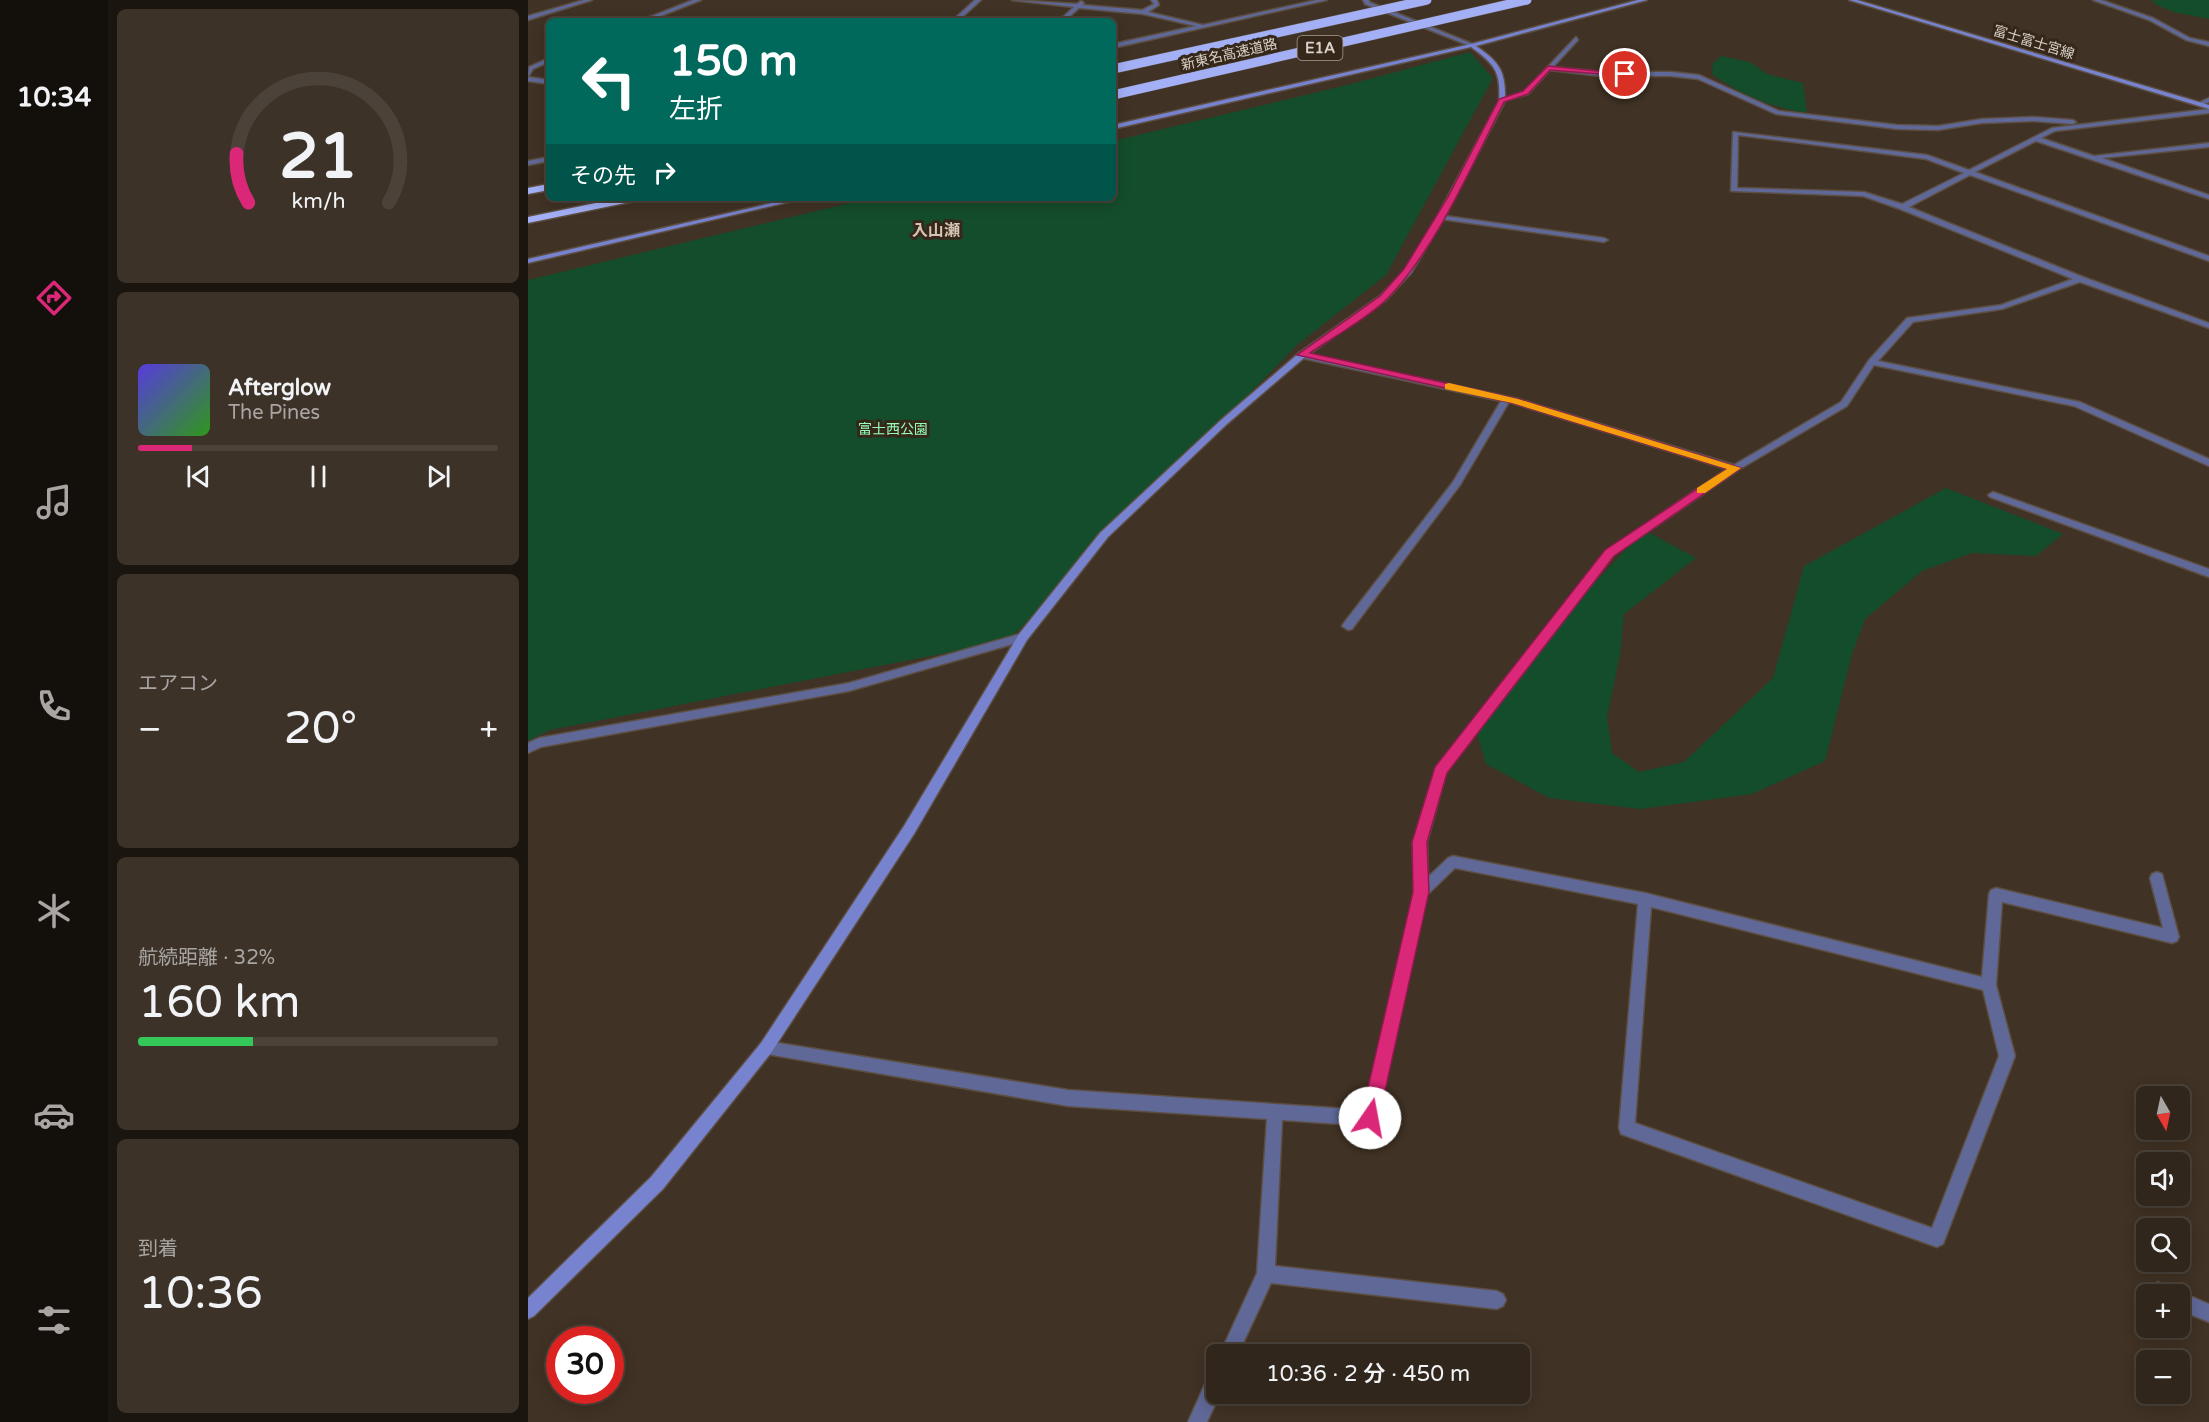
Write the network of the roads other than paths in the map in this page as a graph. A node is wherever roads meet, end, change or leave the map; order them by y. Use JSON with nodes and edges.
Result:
{"nodes":[{"id":1,"x":589,"y":0,"type":"edge"},
{"id":2,"x":698,"y":0,"type":"edge"},
{"id":3,"x":978,"y":0,"type":"edge"},
{"id":4,"x":1015,"y":0,"type":"edge"},
{"id":5,"x":1086,"y":0,"type":"edge"},
{"id":6,"x":1154,"y":0,"type":"edge"},
{"id":7,"x":1324,"y":0,"type":"edge"},
{"id":8,"x":1366,"y":0,"type":"edge"},
{"id":9,"x":1427,"y":0,"type":"edge"},
{"id":10,"x":1527,"y":0,"type":"edge"},
{"id":11,"x":1642,"y":0,"type":"edge"},
{"id":12,"x":1852,"y":0,"type":"edge"},
{"id":13,"x":2096,"y":0,"type":"edge"},
{"id":14,"x":1079,"y":5,"type":"junction"},
{"id":15,"x":1143,"y":12,"type":"junction"},
{"id":16,"x":528,"y":18,"type":"edge"},
{"id":17,"x":651,"y":18,"type":"edge"},
{"id":18,"x":958,"y":18,"type":"edge"},
{"id":19,"x":1065,"y":18,"type":"edge"},
{"id":20,"x":1206,"y":27,"type":"junction"},
{"id":21,"x":1576,"y":39,"type":"dead end"},
{"id":22,"x":2209,"y":44,"type":"edge"},
{"id":23,"x":1116,"y":45,"type":"edge"},
{"id":24,"x":1472,"y":45,"type":"junction"},
{"id":25,"x":546,"y":61,"type":"edge"},
{"id":26,"x":1116,"y":68,"type":"edge"},
{"id":27,"x":1548,"y":68,"type":"junction"},
{"id":28,"x":528,"y":77,"type":"edge"},
{"id":29,"x":546,"y":81,"type":"edge"},
{"id":30,"x":1116,"y":95,"type":"edge"},
{"id":31,"x":2209,"y":99,"type":"edge"},
{"id":32,"x":1502,"y":101,"type":"junction"},
{"id":33,"x":2199,"y":104,"type":"junction"},
{"id":34,"x":2209,"y":109,"type":"edge"},
{"id":35,"x":2095,"y":123,"type":"junction"},
{"id":36,"x":1116,"y":126,"type":"edge"},
{"id":37,"x":2038,"y":139,"type":"junction"},
{"id":38,"x":2209,"y":145,"type":"edge"},
{"id":39,"x":2095,"y":158,"type":"junction"},
{"id":40,"x":546,"y":160,"type":"edge"},
{"id":41,"x":528,"y":163,"type":"edge"},
{"id":42,"x":1971,"y":171,"type":"junction"},
{"id":43,"x":546,"y":188,"type":"edge"},
{"id":44,"x":528,"y":191,"type":"edge"},
{"id":45,"x":2209,"y":197,"type":"edge"},
{"id":46,"x":620,"y":201,"type":"edge"},
{"id":47,"x":790,"y":201,"type":"edge"},
{"id":48,"x":1902,"y":207,"type":"junction"},
{"id":49,"x":1441,"y":217,"type":"junction"},
{"id":50,"x":528,"y":220,"type":"edge"},
{"id":51,"x":1604,"y":240,"type":"dead end"},
{"id":52,"x":2209,"y":259,"type":"edge"},
{"id":53,"x":528,"y":261,"type":"edge"},
{"id":54,"x":2080,"y":279,"type":"junction"},
{"id":55,"x":2209,"y":326,"type":"edge"},
{"id":56,"x":1302,"y":355,"type":"junction"},
{"id":57,"x":1872,"y":362,"type":"junction"},
{"id":58,"x":1506,"y":399,"type":"junction"},
{"id":59,"x":2209,"y":463,"type":"edge"},
{"id":60,"x":1735,"y":468,"type":"junction"},
{"id":61,"x":1993,"y":495,"type":"dead end"},
{"id":62,"x":2209,"y":573,"type":"edge"},
{"id":63,"x":1348,"y":626,"type":"dead end"},
{"id":64,"x":1023,"y":637,"type":"junction"},
{"id":65,"x":528,"y":748,"type":"edge"},
{"id":66,"x":2157,"y":878,"type":"dead end"},
{"id":67,"x":1421,"y":892,"type":"junction"},
{"id":68,"x":1645,"y":899,"type":"junction"},
{"id":69,"x":1989,"y":985,"type":"junction"},
{"id":70,"x":766,"y":1048,"type":"junction"},
{"id":71,"x":1275,"y":1111,"type":"junction"},
{"id":72,"x":1266,"y":1274,"type":"junction"},
{"id":73,"x":1497,"y":1300,"type":"dead end"},
{"id":74,"x":2190,"y":1305,"type":"edge"},
{"id":75,"x":528,"y":1310,"type":"edge"},
{"id":76,"x":2209,"y":1313,"type":"edge"},
{"id":77,"x":1234,"y":1344,"type":"edge"},
{"id":78,"x":1206,"y":1403,"type":"edge"},
{"id":79,"x":1197,"y":1422,"type":"edge"}],
"edges":[{"from":1,"to":16,"type":"street"},
{"from":2,"to":17,"type":"street"},
{"from":3,"to":18,"type":"street"},
{"from":4,"to":14,"type":"street"},
{"from":5,"to":14,"type":"street"},
{"from":6,"to":15,"type":"street"},
{"from":7,"to":20,"type":"street"},
{"from":8,"to":24,"type":"street"},
{"from":9,"to":26,"type":"highway","name":"新東名高速道路","number":"E1A","bridge":true},
{"from":10,"to":30,"type":"highway","name":"新東名高速道路","number":"E1A","bridge":true},
{"from":11,"to":24,"type":"street"},
{"from":12,"to":33,"type":"street","name":"富士富士宮線"},
{"from":13,"to":22,"type":"street"},
{"from":14,"to":15,"type":"street"},
{"from":14,"to":19,"type":"street"},
{"from":15,"to":20,"type":"street"},
{"from":20,"to":23,"type":"street"},
{"from":21,"to":27,"type":"street"},
{"from":24,"to":32,"type":"street"},
{"from":24,"to":36,"type":"street"},
{"from":25,"to":28,"type":"street"},
{"from":27,"to":32,"type":"street"},
{"from":27,"to":35,"type":"street"},
{"from":28,"to":29,"type":"street"},
{"from":31,"to":33,"type":"street"},
{"from":32,"to":49,"type":"street"},
{"from":33,"to":34,"type":"street","name":"富士富士宮線"},
{"from":34,"to":35,"type":"street"},
{"from":35,"to":37,"type":"street"},
{"from":37,"to":39,"type":"street"},
{"from":37,"to":42,"type":"street"},
{"from":38,"to":39,"type":"street"},
{"from":39,"to":45,"type":"street"},
{"from":40,"to":41,"type":"street"},
{"from":42,"to":48,"type":"street"},
{"from":42,"to":48,"type":"street"},
{"from":42,"to":52,"type":"street"},
{"from":43,"to":44,"type":"highway"},
{"from":46,"to":50,"type":"highway"},
{"from":47,"to":53,"type":"street"},
{"from":48,"to":54,"type":"street"},
{"from":49,"to":51,"type":"street"},
{"from":49,"to":56,"type":"street"},
{"from":54,"to":55,"type":"street"},
{"from":54,"to":57,"type":"street"},
{"from":56,"to":58,"type":"street"},
{"from":56,"to":64,"type":"street"},
{"from":57,"to":59,"type":"street"},
{"from":57,"to":60,"type":"street"},
{"from":58,"to":60,"type":"street"},
{"from":58,"to":63,"type":"street"},
{"from":60,"to":67,"type":"street"},
{"from":61,"to":62,"type":"street"},
{"from":64,"to":65,"type":"street"},
{"from":64,"to":70,"type":"street"},
{"from":66,"to":69,"type":"street"},
{"from":67,"to":68,"type":"street"},
{"from":67,"to":71,"type":"street"},
{"from":68,"to":69,"type":"street"},
{"from":68,"to":69,"type":"street"},
{"from":70,"to":71,"type":"street"},
{"from":70,"to":75,"type":"street"},
{"from":71,"to":72,"type":"street"},
{"from":72,"to":73,"type":"street"},
{"from":72,"to":77,"type":"street"},
{"from":74,"to":76,"type":"street"},
{"from":78,"to":79,"type":"street"}]}
